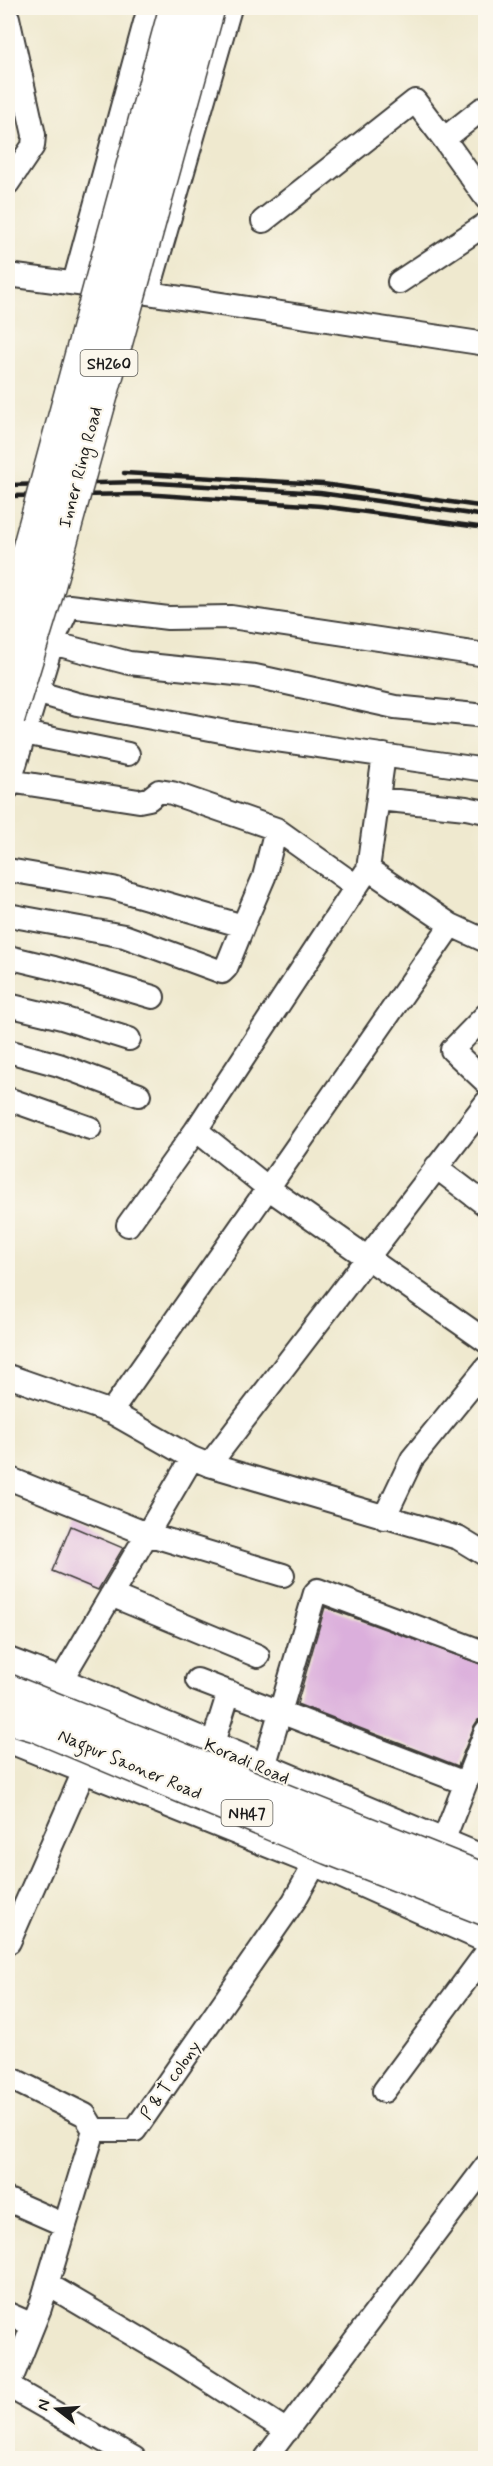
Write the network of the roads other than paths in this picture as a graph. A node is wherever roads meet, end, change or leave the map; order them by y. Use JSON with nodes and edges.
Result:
{"nodes":[{"id":1,"x":149,"y":8,"type":"edge"},
{"id":2,"x":176,"y":8,"type":"edge"},
{"id":3,"x":208,"y":8,"type":"edge"},
{"id":4,"x":230,"y":8,"type":"edge"},
{"id":5,"x":8,"y":18,"type":"edge"},
{"id":6,"x":484,"y":109,"type":"edge"},
{"id":7,"x":444,"y":139,"type":"junction"},
{"id":8,"x":8,"y":183,"type":"edge"},
{"id":9,"x":486,"y":198,"type":"edge"},
{"id":10,"x":263,"y":221,"type":"dead end"},
{"id":11,"x":486,"y":224,"type":"edge"},
{"id":12,"x":8,"y":275,"type":"edge"},
{"id":13,"x":399,"y":282,"type":"dead end"},
{"id":14,"x":74,"y":283,"type":"junction"},
{"id":15,"x":148,"y":292,"type":"junction"},
{"id":16,"x":486,"y":344,"type":"edge"},
{"id":17,"x":8,"y":626,"type":"edge"},
{"id":18,"x":52,"y":643,"type":"junction"},
{"id":19,"x":486,"y":655,"type":"edge"},
{"id":20,"x":36,"y":692,"type":"junction"},
{"id":21,"x":486,"y":716,"type":"edge"},
{"id":22,"x":16,"y":725,"type":"edge"},
{"id":23,"x":128,"y":754,"type":"dead end"},
{"id":24,"x":384,"y":755,"type":"junction"},
{"id":25,"x":486,"y":770,"type":"edge"},
{"id":26,"x":8,"y":784,"type":"edge"},
{"id":27,"x":378,"y":799,"type":"junction"},
{"id":28,"x":486,"y":812,"type":"edge"},
{"id":29,"x":276,"y":829,"type":"junction"},
{"id":30,"x":8,"y":870,"type":"edge"},
{"id":31,"x":362,"y":878,"type":"junction"},
{"id":32,"x":8,"y":915,"type":"edge"},
{"id":33,"x":451,"y":925,"type":"junction"},
{"id":34,"x":243,"y":926,"type":"junction"},
{"id":35,"x":486,"y":941,"type":"edge"},
{"id":36,"x":8,"y":957,"type":"edge"},
{"id":37,"x":153,"y":997,"type":"dead end"},
{"id":38,"x":8,"y":1005,"type":"edge"},
{"id":39,"x":486,"y":1015,"type":"edge"},
{"id":40,"x":129,"y":1039,"type":"dead end"},
{"id":41,"x":8,"y":1051,"type":"edge"},
{"id":42,"x":486,"y":1082,"type":"edge"},
{"id":43,"x":139,"y":1095,"type":"dead end"},
{"id":44,"x":8,"y":1099,"type":"edge"},
{"id":45,"x":486,"y":1103,"type":"edge"},
{"id":46,"x":90,"y":1128,"type":"dead end"},
{"id":47,"x":196,"y":1130,"type":"junction"},
{"id":48,"x":436,"y":1167,"type":"junction"},
{"id":49,"x":268,"y":1188,"type":"junction"},
{"id":50,"x":486,"y":1205,"type":"edge"},
{"id":51,"x":128,"y":1225,"type":"dead end"},
{"id":52,"x":366,"y":1257,"type":"junction"},
{"id":53,"x":486,"y":1341,"type":"edge"},
{"id":54,"x":486,"y":1368,"type":"edge"},
{"id":55,"x":8,"y":1376,"type":"edge"},
{"id":56,"x":111,"y":1412,"type":"junction"},
{"id":57,"x":201,"y":1461,"type":"junction"},
{"id":58,"x":8,"y":1478,"type":"edge"},
{"id":59,"x":384,"y":1518,"type":"junction"},
{"id":60,"x":147,"y":1534,"type":"junction"},
{"id":61,"x":483,"y":1549,"type":"edge"},
{"id":62,"x":283,"y":1575,"type":"dead end"},
{"id":63,"x":111,"y":1594,"type":"junction"},
{"id":64,"x":486,"y":1653,"type":"edge"},
{"id":65,"x":258,"y":1656,"type":"dead end"},
{"id":66,"x":8,"y":1662,"type":"edge"},
{"id":67,"x":197,"y":1680,"type":"dead end"},
{"id":68,"x":70,"y":1686,"type":"junction"},
{"id":69,"x":8,"y":1691,"type":"edge"},
{"id":70,"x":229,"y":1692,"type":"junction"},
{"id":71,"x":282,"y":1712,"type":"junction"},
{"id":72,"x":486,"y":1731,"type":"edge"},
{"id":73,"x":8,"y":1736,"type":"edge"},
{"id":74,"x":212,"y":1746,"type":"junction"},
{"id":75,"x":74,"y":1764,"type":"junction"},
{"id":76,"x":264,"y":1767,"type":"junction"},
{"id":77,"x":465,"y":1783,"type":"junction"},
{"id":78,"x":442,"y":1844,"type":"junction"},
{"id":79,"x":486,"y":1861,"type":"edge"},
{"id":80,"x":316,"y":1862,"type":"junction"},
{"id":81,"x":486,"y":1881,"type":"edge"},
{"id":82,"x":486,"y":1909,"type":"edge"},
{"id":83,"x":486,"y":1938,"type":"edge"},
{"id":84,"x":9,"y":1942,"type":"dead end"},
{"id":85,"x":486,"y":1953,"type":"edge"},
{"id":86,"x":8,"y":2077,"type":"edge"},
{"id":87,"x":384,"y":2091,"type":"dead end"},
{"id":88,"x":94,"y":2130,"type":"junction"},
{"id":89,"x":486,"y":2166,"type":"edge"},
{"id":90,"x":8,"y":2200,"type":"edge"},
{"id":91,"x":65,"y":2225,"type":"junction"},
{"id":92,"x":47,"y":2284,"type":"junction"},
{"id":93,"x":8,"y":2314,"type":"edge"},
{"id":94,"x":33,"y":2325,"type":"junction"},
{"id":95,"x":8,"y":2386,"type":"edge"},
{"id":96,"x":287,"y":2431,"type":"junction"},
{"id":97,"x":134,"y":2458,"type":"edge"},
{"id":98,"x":266,"y":2458,"type":"edge"}],
"edges":[{"from":1,"to":14,"type":"street"},
{"from":2,"to":17,"type":"highway","name":"Inner Ring Road","number":"SH260","bridge":true},
{"from":3,"to":22,"type":"highway","name":"Inner Ring Road","number":"SH260","bridge":true},
{"from":4,"to":15,"type":"street"},
{"from":5,"to":8,"type":"street"},
{"from":6,"to":7,"type":"street"},
{"from":7,"to":9,"type":"street"},
{"from":7,"to":10,"type":"street"},
{"from":11,"to":13,"type":"street"},
{"from":12,"to":14,"type":"street"},
{"from":14,"to":15,"type":"street"},
{"from":15,"to":16,"type":"street"},
{"from":18,"to":19,"type":"street"},
{"from":18,"to":20,"type":"street"},
{"from":18,"to":21,"type":"street"},
{"from":20,"to":22,"type":"street"},
{"from":20,"to":24,"type":"street"},
{"from":22,"to":23,"type":"street"},
{"from":22,"to":26,"type":"street"},
{"from":24,"to":25,"type":"street"},
{"from":24,"to":27,"type":"street"},
{"from":26,"to":29,"type":"street"},
{"from":27,"to":28,"type":"street"},
{"from":27,"to":31,"type":"street"},
{"from":29,"to":31,"type":"street"},
{"from":29,"to":34,"type":"street"},
{"from":30,"to":34,"type":"street"},
{"from":31,"to":33,"type":"street"},
{"from":31,"to":47,"type":"street"},
{"from":32,"to":34,"type":"street"},
{"from":33,"to":35,"type":"street"},
{"from":33,"to":49,"type":"street"},
{"from":36,"to":37,"type":"street"},
{"from":38,"to":40,"type":"street"},
{"from":39,"to":42,"type":"street"},
{"from":41,"to":43,"type":"street"},
{"from":44,"to":46,"type":"street"},
{"from":45,"to":48,"type":"street"},
{"from":47,"to":49,"type":"street"},
{"from":47,"to":51,"type":"street"},
{"from":48,"to":50,"type":"street"},
{"from":48,"to":52,"type":"street"},
{"from":49,"to":52,"type":"street"},
{"from":49,"to":56,"type":"street"},
{"from":52,"to":53,"type":"street"},
{"from":52,"to":57,"type":"street"},
{"from":54,"to":59,"type":"street"},
{"from":55,"to":56,"type":"street"},
{"from":56,"to":57,"type":"street"},
{"from":57,"to":59,"type":"street"},
{"from":57,"to":60,"type":"street"},
{"from":58,"to":60,"type":"street"},
{"from":59,"to":61,"type":"street"},
{"from":60,"to":62,"type":"street"},
{"from":60,"to":63,"type":"street"},
{"from":63,"to":65,"type":"street"},
{"from":63,"to":68,"type":"street"},
{"from":64,"to":71,"type":"street"},
{"from":66,"to":68,"type":"main road","name":"Koradi Road","number":"NH47"},
{"from":67,"to":70,"type":"street"},
{"from":68,"to":74,"type":"main road","name":"Koradi Road","number":"NH47"},
{"from":68,"to":75,"type":"main road"},
{"from":69,"to":81,"type":"highway","name":"Nagpur Saoner Road","number":"NH47","bridge":true},
{"from":70,"to":71,"type":"street"},
{"from":70,"to":74,"type":"street"},
{"from":71,"to":76,"type":"street"},
{"from":71,"to":77,"type":"street"},
{"from":72,"to":77,"type":"street"},
{"from":73,"to":75,"type":"main road"},
{"from":73,"to":82,"type":"highway","name":"Nagpur Saoner Road","number":"NH47","bridge":true},
{"from":74,"to":76,"type":"main road","name":"Koradi Road","number":"NH47"},
{"from":75,"to":80,"type":"main road"},
{"from":75,"to":84,"type":"street"},
{"from":76,"to":78,"type":"main road","name":"Koradi Road","number":"NH47"},
{"from":77,"to":78,"type":"street"},
{"from":78,"to":79,"type":"main road","name":"Koradi Road","number":"NH47"},
{"from":80,"to":83,"type":"main road"},
{"from":80,"to":88,"type":"street","name":"P & T colony"},
{"from":85,"to":87,"type":"street"},
{"from":86,"to":88,"type":"street"},
{"from":88,"to":91,"type":"street"},
{"from":89,"to":96,"type":"street"},
{"from":90,"to":91,"type":"street"},
{"from":91,"to":92,"type":"street"},
{"from":92,"to":94,"type":"street"},
{"from":92,"to":96,"type":"street"},
{"from":93,"to":94,"type":"street"},
{"from":94,"to":95,"type":"street"},
{"from":95,"to":97,"type":"street"},
{"from":96,"to":98,"type":"street"}]}
